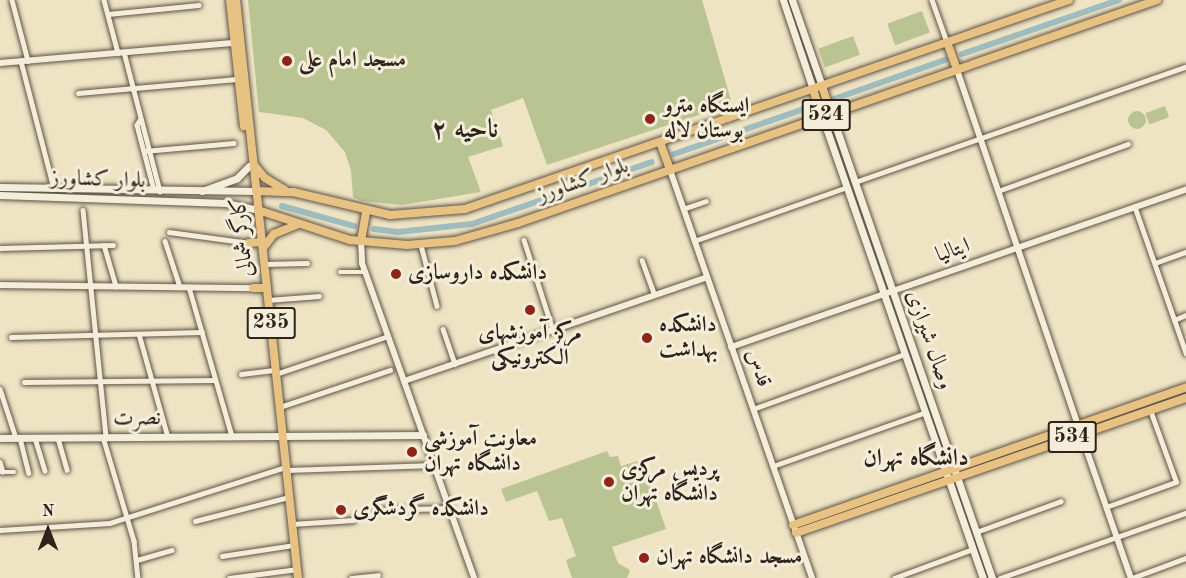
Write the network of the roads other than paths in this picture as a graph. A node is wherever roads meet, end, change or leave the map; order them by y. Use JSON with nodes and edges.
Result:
{"nodes":[{"id":1,"x":12,"y":0,"type":"edge"},
{"id":2,"x":104,"y":0,"type":"edge"},
{"id":3,"x":230,"y":0,"type":"edge"},
{"id":4,"x":237,"y":0,"type":"edge"},
{"id":5,"x":783,"y":0,"type":"edge"},
{"id":6,"x":792,"y":0,"type":"edge"},
{"id":7,"x":932,"y":0,"type":"edge"},
{"id":8,"x":1069,"y":0,"type":"edge"},
{"id":9,"x":1157,"y":0,"type":"edge"},
{"id":10,"x":200,"y":5,"type":"dead end"},
{"id":11,"x":108,"y":14,"type":"junction"},
{"id":12,"x":947,"y":42,"type":"junction"},
{"id":13,"x":238,"y":43,"type":"junction"},
{"id":14,"x":809,"y":48,"type":"junction"},
{"id":15,"x":800,"y":51,"type":"junction"},
{"id":16,"x":121,"y":53,"type":"junction"},
{"id":17,"x":25,"y":61,"type":"junction"},
{"id":18,"x":0,"y":63,"type":"edge"},
{"id":19,"x":1186,"y":67,"type":"edge"},
{"id":20,"x":957,"y":70,"type":"junction"},
{"id":21,"x":242,"y":79,"type":"junction"},
{"id":22,"x":822,"y":86,"type":"junction"},
{"id":23,"x":133,"y":88,"type":"junction"},
{"id":24,"x":813,"y":89,"type":"junction"},
{"id":25,"x":78,"y":93,"type":"dead end"},
{"id":26,"x":831,"y":113,"type":"junction"},
{"id":27,"x":822,"y":116,"type":"junction"},
{"id":28,"x":980,"y":139,"type":"junction"},
{"id":29,"x":660,"y":142,"type":"junction"},
{"id":30,"x":234,"y":143,"type":"dead end"},
{"id":31,"x":1128,"y":144,"type":"dead end"},
{"id":32,"x":146,"y":151,"type":"junction"},
{"id":33,"x":251,"y":165,"type":"junction"},
{"id":34,"x":670,"y":170,"type":"junction"},
{"id":35,"x":855,"y":182,"type":"junction"},
{"id":36,"x":0,"y":187,"type":"edge"},
{"id":37,"x":847,"y":187,"type":"junction"},
{"id":38,"x":54,"y":189,"type":"junction"},
{"id":39,"x":1186,"y":189,"type":"edge"},
{"id":40,"x":157,"y":191,"type":"junction"},
{"id":41,"x":998,"y":191,"type":"junction"},
{"id":42,"x":199,"y":192,"type":"junction"},
{"id":43,"x":254,"y":192,"type":"junction"},
{"id":44,"x":290,"y":192,"type":"junction"},
{"id":45,"x":0,"y":195,"type":"edge"},
{"id":46,"x":706,"y":201,"type":"dead end"},
{"id":47,"x":1135,"y":207,"type":"junction"},
{"id":48,"x":683,"y":209,"type":"junction"},
{"id":49,"x":83,"y":210,"type":"dead end"},
{"id":50,"x":258,"y":210,"type":"junction"},
{"id":51,"x":366,"y":212,"type":"junction"},
{"id":52,"x":299,"y":223,"type":"junction"},
{"id":53,"x":169,"y":232,"type":"dead end"},
{"id":54,"x":524,"y":240,"type":"dead end"},
{"id":55,"x":165,"y":241,"type":"dead end"},
{"id":56,"x":361,"y":241,"type":"junction"},
{"id":57,"x":694,"y":241,"type":"junction"},
{"id":58,"x":249,"y":243,"type":"joint"},
{"id":59,"x":86,"y":245,"type":"junction"},
{"id":60,"x":104,"y":245,"type":"junction"},
{"id":61,"x":113,"y":245,"type":"dead end"},
{"id":62,"x":421,"y":245,"type":"junction"},
{"id":63,"x":262,"y":246,"type":"junction"},
{"id":64,"x":0,"y":248,"type":"edge"},
{"id":65,"x":1018,"y":248,"type":"junction"},
{"id":66,"x":1186,"y":252,"type":"edge"},
{"id":67,"x":642,"y":260,"type":"dead end"},
{"id":68,"x":307,"y":263,"type":"dead end"},
{"id":69,"x":1155,"y":263,"type":"junction"},
{"id":70,"x":264,"y":264,"type":"junction"},
{"id":71,"x":340,"y":272,"type":"dead end"},
{"id":72,"x":365,"y":272,"type":"junction"},
{"id":73,"x":707,"y":277,"type":"junction"},
{"id":74,"x":0,"y":285,"type":"edge"},
{"id":75,"x":90,"y":286,"type":"junction"},
{"id":76,"x":116,"y":286,"type":"junction"},
{"id":77,"x":180,"y":287,"type":"junction"},
{"id":78,"x":189,"y":287,"type":"junction"},
{"id":79,"x":253,"y":288,"type":"joint"},
{"id":80,"x":267,"y":288,"type":"junction"},
{"id":81,"x":893,"y":291,"type":"junction"},
{"id":82,"x":884,"y":294,"type":"junction"},
{"id":83,"x":655,"y":295,"type":"junction"},
{"id":84,"x":319,"y":296,"type":"dead end"},
{"id":85,"x":268,"y":300,"type":"junction"},
{"id":86,"x":437,"y":306,"type":"dead end"},
{"id":87,"x":1186,"y":315,"type":"edge"},
{"id":88,"x":1174,"y":320,"type":"junction"},
{"id":89,"x":443,"y":329,"type":"dead end"},
{"id":90,"x":553,"y":330,"type":"junction"},
{"id":91,"x":202,"y":332,"type":"junction"},
{"id":92,"x":139,"y":334,"type":"junction"},
{"id":93,"x":95,"y":335,"type":"junction"},
{"id":94,"x":388,"y":336,"type":"junction"},
{"id":95,"x":11,"y":338,"type":"dead end"},
{"id":96,"x":731,"y":347,"type":"junction"},
{"id":97,"x":914,"y":351,"type":"junction"},
{"id":98,"x":1186,"y":353,"type":"edge"},
{"id":99,"x":905,"y":354,"type":"junction"},
{"id":100,"x":455,"y":364,"type":"junction"},
{"id":101,"x":390,"y":370,"type":"dead end"},
{"id":102,"x":276,"y":372,"type":"junction"},
{"id":103,"x":241,"y":374,"type":"dead end"},
{"id":104,"x":215,"y":380,"type":"junction"},
{"id":105,"x":100,"y":381,"type":"junction"},
{"id":106,"x":153,"y":381,"type":"junction"},
{"id":107,"x":404,"y":381,"type":"junction"},
{"id":108,"x":24,"y":382,"type":"dead end"},
{"id":109,"x":1186,"y":387,"type":"edge"},
{"id":110,"x":0,"y":389,"type":"edge"},
{"id":111,"x":1186,"y":398,"type":"edge"},
{"id":112,"x":280,"y":407,"type":"junction"},
{"id":113,"x":753,"y":409,"type":"junction"},
{"id":114,"x":934,"y":409,"type":"junction"},
{"id":115,"x":1150,"y":410,"type":"junction"},
{"id":116,"x":926,"y":412,"type":"junction"},
{"id":117,"x":1078,"y":425,"type":"junction"},
{"id":118,"x":1081,"y":434,"type":"junction"},
{"id":119,"x":423,"y":435,"type":"junction"},
{"id":120,"x":231,"y":436,"type":"junction"},
{"id":121,"x":283,"y":436,"type":"junction"},
{"id":122,"x":104,"y":437,"type":"junction"},
{"id":123,"x":168,"y":437,"type":"junction"},
{"id":124,"x":0,"y":438,"type":"edge"},
{"id":125,"x":18,"y":438,"type":"junction"},
{"id":126,"x":36,"y":438,"type":"junction"},
{"id":127,"x":58,"y":438,"type":"junction"},
{"id":128,"x":0,"y":462,"type":"edge"},
{"id":129,"x":434,"y":465,"type":"junction"},
{"id":130,"x":772,"y":466,"type":"junction"},
{"id":131,"x":286,"y":469,"type":"junction"},
{"id":132,"x":67,"y":470,"type":"dead end"},
{"id":133,"x":950,"y":470,"type":"junction"},
{"id":134,"x":45,"y":471,"type":"dead end"},
{"id":135,"x":1,"y":472,"type":"edge"},
{"id":136,"x":14,"y":472,"type":"dead end"},
{"id":137,"x":29,"y":473,"type":"dead end"},
{"id":138,"x":953,"y":478,"type":"junction"},
{"id":139,"x":289,"y":497,"type":"junction"},
{"id":140,"x":1061,"y":501,"type":"dead end"},
{"id":141,"x":449,"y":507,"type":"junction"},
{"id":142,"x":1106,"y":507,"type":"junction"},
{"id":143,"x":374,"y":510,"type":"dead end"},
{"id":144,"x":1186,"y":513,"type":"edge"},
{"id":145,"x":127,"y":517,"type":"junction"},
{"id":146,"x":353,"y":520,"type":"dead end"},
{"id":147,"x":195,"y":521,"type":"dead end"},
{"id":148,"x":292,"y":524,"type":"junction"},
{"id":149,"x":794,"y":529,"type":"junction"},
{"id":150,"x":0,"y":530,"type":"edge"},
{"id":151,"x":976,"y":532,"type":"junction"},
{"id":152,"x":1117,"y":537,"type":"junction"},
{"id":153,"x":294,"y":545,"type":"junction"},
{"id":154,"x":981,"y":546,"type":"junction"},
{"id":155,"x":973,"y":549,"type":"junction"},
{"id":156,"x":172,"y":550,"type":"dead end"},
{"id":157,"x":222,"y":556,"type":"dead end"},
{"id":158,"x":1186,"y":558,"type":"edge"},
{"id":159,"x":137,"y":560,"type":"junction"},
{"id":160,"x":297,"y":574,"type":"edge"},
{"id":161,"x":378,"y":575,"type":"dead end"},
{"id":162,"x":138,"y":578,"type":"edge"},
{"id":163,"x":229,"y":578,"type":"edge"},
{"id":164,"x":351,"y":578,"type":"edge"},
{"id":165,"x":474,"y":578,"type":"edge"},
{"id":166,"x":812,"y":578,"type":"edge"},
{"id":167,"x":894,"y":578,"type":"edge"},
{"id":168,"x":983,"y":578,"type":"edge"},
{"id":169,"x":992,"y":578,"type":"edge"},
{"id":170,"x":1000,"y":578,"type":"edge"},
{"id":171,"x":1132,"y":578,"type":"edge"}],
"edges":[{"from":1,"to":17,"type":"street"},
{"from":2,"to":11,"type":"street"},
{"from":3,"to":13,"type":"main road"},
{"from":4,"to":13,"type":"main road"},
{"from":5,"to":15,"type":"main road"},
{"from":6,"to":14,"type":"main road"},
{"from":7,"to":12,"type":"street"},
{"from":8,"to":12,"type":"main road","name":"بلوار کشاورز","number":"524"},
{"from":9,"to":20,"type":"main road","name":"بلوار کشاورز","number":"524"},
{"from":10,"to":11,"type":"street"},
{"from":11,"to":16,"type":"street"},
{"from":12,"to":20,"type":"main road"},
{"from":12,"to":22,"type":"main road","name":"بلوار کشاورز","number":"524"},
{"from":13,"to":16,"type":"street"},
{"from":13,"to":21,"type":"main road","name":"کارگر شمالی"},
{"from":14,"to":15,"type":"main road"},
{"from":14,"to":22,"type":"main road"},
{"from":15,"to":24,"type":"main road"},
{"from":16,"to":17,"type":"street"},
{"from":16,"to":23,"type":"street"},
{"from":17,"to":18,"type":"street"},
{"from":17,"to":38,"type":"street"},
{"from":19,"to":28,"type":"street"},
{"from":20,"to":26,"type":"main road","name":"بلوار کشاورز","number":"524"},
{"from":20,"to":28,"type":"street"},
{"from":21,"to":23,"type":"street"},
{"from":21,"to":33,"type":"main road","name":"کارگر شمالی","number":"235"},
{"from":22,"to":24,"type":"main road","name":"بلوار کشاورز","number":"524"},
{"from":22,"to":26,"type":"main road"},
{"from":23,"to":25,"type":"street"},
{"from":23,"to":32,"type":"street"},
{"from":24,"to":27,"type":"main road"},
{"from":24,"to":29,"type":"main road","name":"بلوار کشاورز","number":"524"},
{"from":26,"to":27,"type":"main road","name":"بلوار کشاورز","number":"524"},
{"from":26,"to":35,"type":"main road","name":"وصال شیرازی"},
{"from":27,"to":34,"type":"main road","name":"بلوار کشاورز","number":"524"},
{"from":27,"to":37,"type":"main road","name":"وصال شیرازی"},
{"from":28,"to":35,"type":"street"},
{"from":28,"to":41,"type":"street"},
{"from":29,"to":34,"type":"main road"},
{"from":29,"to":51,"type":"main road","name":"بلوار کشاورز","number":"524"},
{"from":30,"to":32,"type":"street"},
{"from":31,"to":41,"type":"street"},
{"from":32,"to":40,"type":"street"},
{"from":33,"to":42,"type":"main road"},
{"from":33,"to":43,"type":"main road","name":"کارگر شمالی","number":"235"},
{"from":33,"to":44,"type":"main road"},
{"from":34,"to":48,"type":"street","name":"قدس"},
{"from":34,"to":62,"type":"main road","name":"بلوار کشاورز","number":"524"},
{"from":35,"to":81,"type":"main road","name":"وصال شیرازی"},
{"from":36,"to":38,"type":"main road","name":"بلوار کشاورز","number":"524"},
{"from":37,"to":57,"type":"street"},
{"from":37,"to":82,"type":"main road","name":"وصال شیرازی"},
{"from":38,"to":40,"type":"main road","name":"بلوار کشاورز","number":"524"},
{"from":39,"to":47,"type":"street","name":"ایتالیا"},
{"from":40,"to":42,"type":"main road","name":"بلوار کشاورز","number":"524"},
{"from":41,"to":65,"type":"street"},
{"from":42,"to":43,"type":"main road","name":"بلوار کشاورز","number":"524"},
{"from":43,"to":44,"type":"main road","name":"بلوار کشاورز","number":"524"},
{"from":43,"to":50,"type":"main road","name":"کارگر شمالی","number":"235"},
{"from":44,"to":51,"type":"main road","name":"بلوار کشاورز","number":"524"},
{"from":45,"to":50,"type":"main road","name":"بلوار کشاورز","number":"524"},
{"from":46,"to":48,"type":"street"},
{"from":47,"to":65,"type":"street","name":"ایتالیا"},
{"from":47,"to":69,"type":"street"},
{"from":48,"to":57,"type":"street","name":"قدس"},
{"from":49,"to":59,"type":"street"},
{"from":50,"to":52,"type":"main road","name":"بلوار کشاورز","number":"524"},
{"from":50,"to":63,"type":"main road","name":"کارگر شمالی","number":"235"},
{"from":51,"to":56,"type":"main road"},
{"from":52,"to":56,"type":"main road","name":"بلوار کشاورز","number":"524"},
{"from":52,"to":63,"type":"main road"},
{"from":53,"to":58,"type":"street"},
{"from":54,"to":90,"type":"street"},
{"from":55,"to":77,"type":"street"},
{"from":56,"to":62,"type":"main road","name":"بلوار کشاورز","number":"524"},
{"from":56,"to":72,"type":"street"},
{"from":57,"to":73,"type":"street","name":"قدس"},
{"from":58,"to":63,"type":"main road"},
{"from":59,"to":60,"type":"street"},
{"from":59,"to":64,"type":"street"},
{"from":59,"to":75,"type":"street"},
{"from":60,"to":61,"type":"street"},
{"from":60,"to":76,"type":"street"},
{"from":62,"to":86,"type":"street"},
{"from":63,"to":70,"type":"main road","name":"کارگر شمالی","number":"235"},
{"from":65,"to":81,"type":"street","name":"ایتالیا"},
{"from":65,"to":117,"type":"street"},
{"from":66,"to":69,"type":"street"},
{"from":67,"to":83,"type":"street"},
{"from":68,"to":70,"type":"street"},
{"from":69,"to":88,"type":"street"},
{"from":70,"to":80,"type":"main road","name":"کارگر شمالی","number":"235"},
{"from":71,"to":72,"type":"street"},
{"from":72,"to":94,"type":"street"},
{"from":73,"to":83,"type":"street"},
{"from":73,"to":96,"type":"street","name":"قدس"},
{"from":74,"to":75,"type":"street"},
{"from":75,"to":76,"type":"street"},
{"from":75,"to":93,"type":"street"},
{"from":76,"to":77,"type":"street"},
{"from":77,"to":78,"type":"street"},
{"from":78,"to":79,"type":"street"},
{"from":78,"to":91,"type":"street"},
{"from":79,"to":80,"type":"main road"},
{"from":80,"to":85,"type":"main road","name":"کارگر شمالی","number":"235"},
{"from":81,"to":82,"type":"street","name":"ایتالیا"},
{"from":81,"to":97,"type":"main road","name":"وصال شیرازی"},
{"from":82,"to":96,"type":"street","name":"ایتالیا"},
{"from":82,"to":99,"type":"main road","name":"وصال شیرازی"},
{"from":83,"to":90,"type":"street"},
{"from":84,"to":85,"type":"street"},
{"from":85,"to":102,"type":"main road","name":"کارگر شمالی","number":"235"},
{"from":87,"to":88,"type":"street"},
{"from":88,"to":98,"type":"street"},
{"from":89,"to":100,"type":"street"},
{"from":90,"to":100,"type":"street"},
{"from":91,"to":92,"type":"street"},
{"from":91,"to":104,"type":"street"},
{"from":92,"to":93,"type":"street"},
{"from":92,"to":106,"type":"street"},
{"from":93,"to":95,"type":"street"},
{"from":93,"to":105,"type":"street"},
{"from":94,"to":102,"type":"street"},
{"from":94,"to":107,"type":"street"},
{"from":96,"to":113,"type":"street","name":"قدس"},
{"from":97,"to":99,"type":"main road"},
{"from":97,"to":114,"type":"main road","name":"وصال شیرازی"},
{"from":99,"to":113,"type":"street"},
{"from":99,"to":116,"type":"main road","name":"وصال شیرازی"},
{"from":100,"to":107,"type":"street"},
{"from":101,"to":112,"type":"street"},
{"from":102,"to":103,"type":"street"},
{"from":102,"to":112,"type":"main road","name":"کارگر شمالی","number":"235"},
{"from":104,"to":106,"type":"street"},
{"from":104,"to":120,"type":"street"},
{"from":105,"to":106,"type":"street"},
{"from":105,"to":108,"type":"street"},
{"from":105,"to":122,"type":"street"},
{"from":106,"to":123,"type":"street"},
{"from":107,"to":119,"type":"street"},
{"from":109,"to":117,"type":"main road","number":"534"},
{"from":110,"to":125,"type":"street"},
{"from":111,"to":115,"type":"main road","number":"534"},
{"from":112,"to":121,"type":"main road","name":"کارگر شمالی","number":"235"},
{"from":113,"to":130,"type":"street","name":"قدس"},
{"from":114,"to":116,"type":"main road"},
{"from":114,"to":133,"type":"main road","name":"وصال شیرازی"},
{"from":115,"to":118,"type":"main road","number":"534"},
{"from":115,"to":142,"type":"street"},
{"from":116,"to":130,"type":"street"},
{"from":116,"to":133,"type":"main road","name":"وصال شیرازی"},
{"from":117,"to":118,"type":"main road"},
{"from":117,"to":133,"type":"main road","number":"534"},
{"from":118,"to":138,"type":"main road","number":"534"},
{"from":118,"to":142,"type":"street"},
{"from":119,"to":121,"type":"main road"},
{"from":119,"to":129,"type":"street"},
{"from":120,"to":121,"type":"main road","name":"نصرت"},
{"from":120,"to":123,"type":"main road","name":"نصرت"},
{"from":121,"to":131,"type":"main road","name":"کارگر شمالی","number":"235"},
{"from":122,"to":123,"type":"main road","name":"نصرت"},
{"from":122,"to":127,"type":"main road","name":"نصرت"},
{"from":122,"to":145,"type":"street"},
{"from":124,"to":125,"type":"main road","name":"نصرت"},
{"from":125,"to":126,"type":"main road","name":"نصرت"},
{"from":125,"to":137,"type":"street"},
{"from":126,"to":127,"type":"main road","name":"نصرت"},
{"from":126,"to":134,"type":"street"},
{"from":127,"to":132,"type":"street"},
{"from":128,"to":135,"type":"street"},
{"from":129,"to":131,"type":"street"},
{"from":129,"to":141,"type":"street"},
{"from":130,"to":149,"type":"street","name":"قدس"},
{"from":131,"to":139,"type":"main road","name":"کارگر شمالی","number":"235"},
{"from":131,"to":145,"type":"street"},
{"from":133,"to":138,"type":"main road","name":"وصال شیرازی"},
{"from":133,"to":149,"type":"main road","number":"534"},
{"from":135,"to":136,"type":"street"},
{"from":138,"to":149,"type":"main road","number":"534"},
{"from":138,"to":151,"type":"main road","name":"وصال شیرازی"},
{"from":138,"to":155,"type":"main road","name":"وصال شیرازی"},
{"from":139,"to":147,"type":"street"},
{"from":139,"to":148,"type":"main road","name":"کارگر شمالی","number":"235"},
{"from":140,"to":151,"type":"street"},
{"from":141,"to":143,"type":"street"},
{"from":141,"to":165,"type":"street"},
{"from":142,"to":152,"type":"street"},
{"from":144,"to":152,"type":"street"},
{"from":145,"to":150,"type":"street"},
{"from":145,"to":159,"type":"street"},
{"from":146,"to":148,"type":"street"},
{"from":148,"to":153,"type":"main road","name":"کارگر شمالی","number":"235"},
{"from":149,"to":166,"type":"street","name":"قدس"},
{"from":151,"to":154,"type":"main road","name":"وصال شیرازی"},
{"from":152,"to":170,"type":"street"},
{"from":152,"to":171,"type":"street"},
{"from":153,"to":157,"type":"street"},
{"from":153,"to":160,"type":"main road","name":"کارگر شمالی","number":"235"},
{"from":154,"to":155,"type":"main road"},
{"from":154,"to":169,"type":"main road","name":"وصال شیرازی"},
{"from":155,"to":167,"type":"street"},
{"from":155,"to":168,"type":"main road","name":"وصال شیرازی"},
{"from":156,"to":159,"type":"street"},
{"from":158,"to":171,"type":"street"},
{"from":159,"to":162,"type":"street"},
{"from":160,"to":163,"type":"street"},
{"from":161,"to":164,"type":"street"}]}
